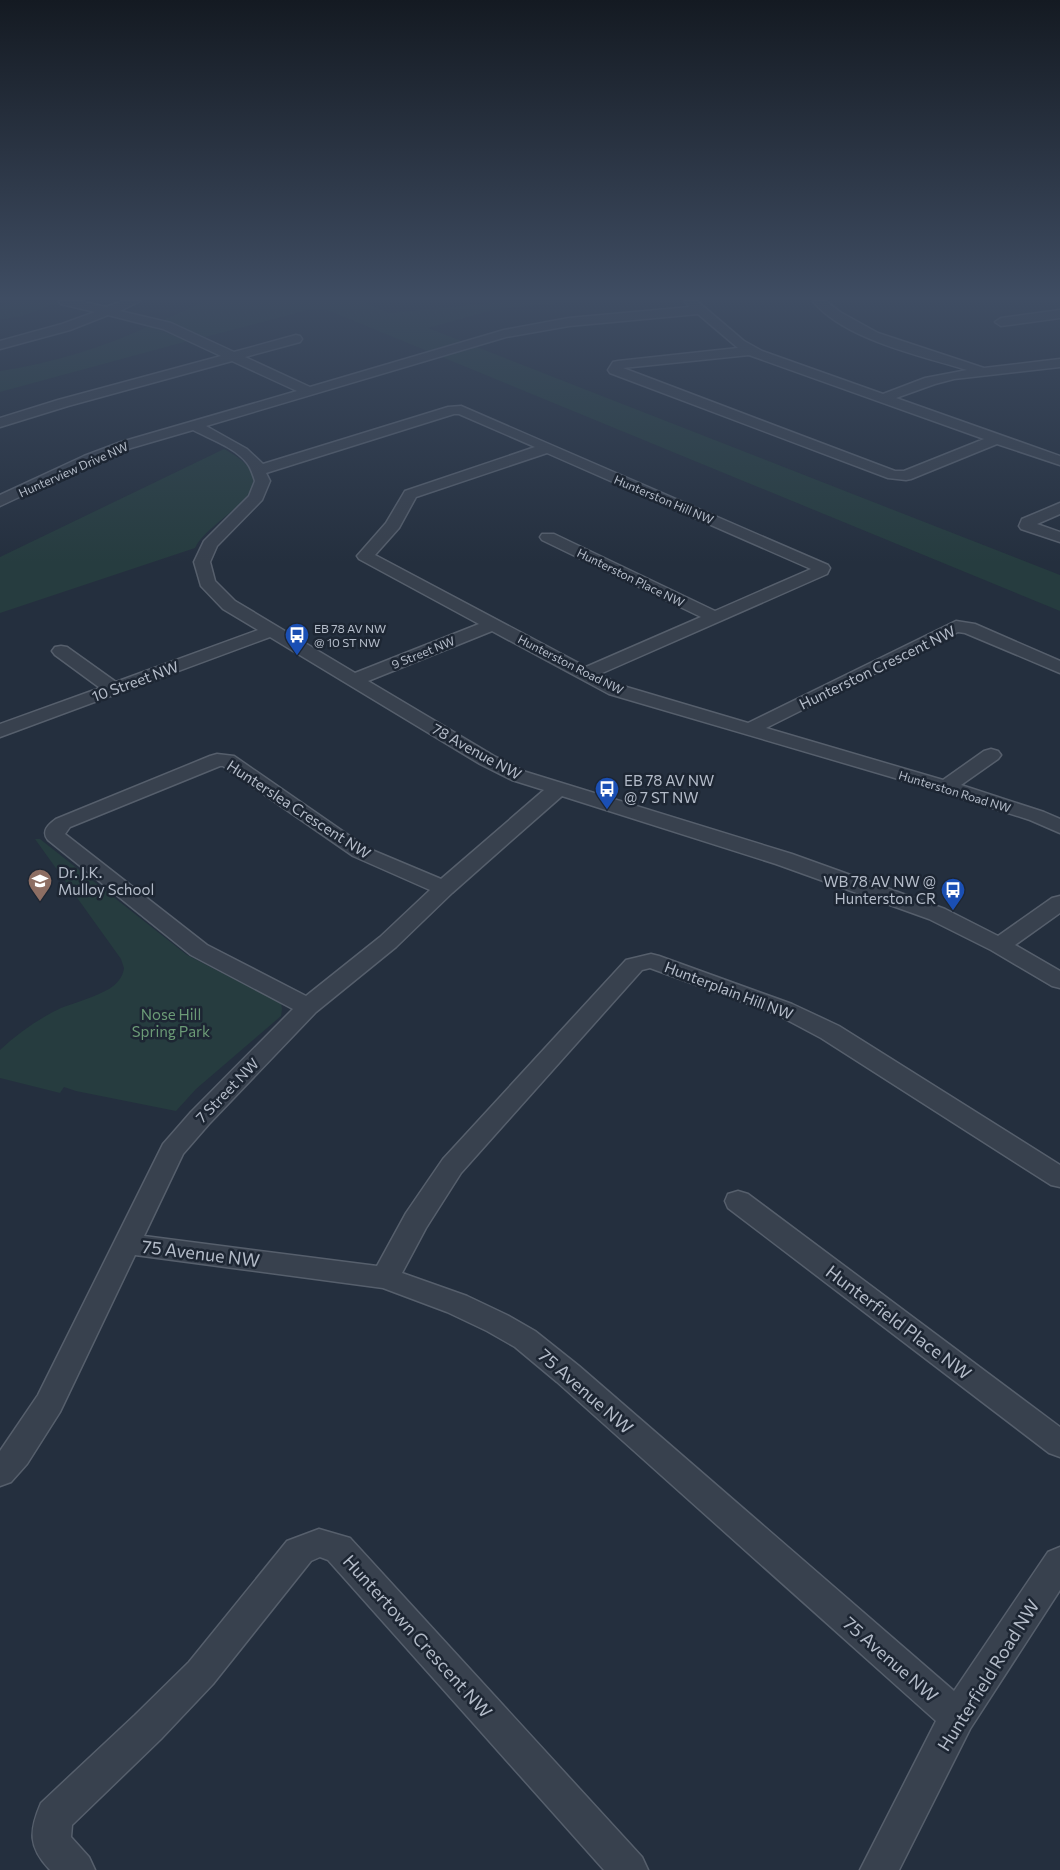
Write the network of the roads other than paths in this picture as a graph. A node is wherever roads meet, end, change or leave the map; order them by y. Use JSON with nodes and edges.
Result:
{"nodes":[{"id":1,"x":121,"y":388,"type":"edge"},
{"id":2,"x":302,"y":388,"type":"edge"},
{"id":3,"x":318,"y":388,"type":"edge"},
{"id":4,"x":664,"y":388,"type":"edge"},
{"id":5,"x":851,"y":388,"type":"edge"},
{"id":6,"x":913,"y":388,"type":"edge"},
{"id":7,"x":308,"y":391,"type":"junction"},
{"id":8,"x":882,"y":399,"type":"junction"},
{"id":9,"x":0,"y":423,"type":"edge"},
{"id":10,"x":193,"y":424,"type":"junction"},
{"id":11,"x":996,"y":439,"type":"junction"},
{"id":12,"x":547,"y":448,"type":"junction"},
{"id":13,"x":1060,"y":461,"type":"edge"},
{"id":14,"x":260,"y":470,"type":"junction"},
{"id":15,"x":0,"y":501,"type":"edge"},
{"id":16,"x":1060,"y":508,"type":"edge"},
{"id":17,"x":548,"y":537,"type":"dead end"},
{"id":18,"x":1060,"y":537,"type":"edge"},
{"id":19,"x":714,"y":617,"type":"junction"},
{"id":20,"x":494,"y":624,"type":"junction"},
{"id":21,"x":271,"y":630,"type":"junction"},
{"id":22,"x":60,"y":652,"type":"dead end"},
{"id":23,"x":1060,"y":668,"type":"edge"},
{"id":24,"x":585,"y":674,"type":"junction"},
{"id":25,"x":353,"y":680,"type":"junction"},
{"id":26,"x":114,"y":688,"type":"junction"},
{"id":27,"x":750,"y":729,"type":"junction"},
{"id":28,"x":0,"y":730,"type":"edge"},
{"id":29,"x":991,"y":755,"type":"dead end"},
{"id":30,"x":946,"y":787,"type":"junction"},
{"id":31,"x":558,"y":790,"type":"junction"},
{"id":32,"x":1060,"y":827,"type":"edge"},
{"id":33,"x":444,"y":888,"type":"junction"},
{"id":34,"x":1060,"y":903,"type":"edge"},
{"id":35,"x":999,"y":945,"type":"junction"},
{"id":36,"x":1060,"y":981,"type":"edge"},
{"id":37,"x":308,"y":1007,"type":"junction"},
{"id":38,"x":1060,"y":1178,"type":"edge"},
{"id":39,"x":738,"y":1201,"type":"dead end"},
{"id":40,"x":127,"y":1244,"type":"junction"},
{"id":41,"x":385,"y":1278,"type":"junction"},
{"id":42,"x":1060,"y":1444,"type":"edge"},
{"id":43,"x":0,"y":1473,"type":"edge"},
{"id":44,"x":1060,"y":1562,"type":"edge"},
{"id":45,"x":958,"y":1718,"type":"junction"},
{"id":46,"x":76,"y":1870,"type":"edge"},
{"id":47,"x":629,"y":1870,"type":"edge"},
{"id":48,"x":879,"y":1870,"type":"edge"}],
"edges":[{"from":1,"to":9,"type":"street"},
{"from":2,"to":7,"type":"street"},
{"from":3,"to":7,"type":"street","name":"Hunterview Drive NW"},
{"from":4,"to":11,"type":"street"},
{"from":5,"to":8,"type":"street"},
{"from":6,"to":8,"type":"street"},
{"from":7,"to":10,"type":"street","name":"Hunterview Drive NW"},
{"from":8,"to":11,"type":"street"},
{"from":10,"to":14,"type":"street"},
{"from":10,"to":15,"type":"street","name":"Hunterview Drive NW"},
{"from":11,"to":13,"type":"street"},
{"from":12,"to":14,"type":"street","name":"Hunterston Hill NW"},
{"from":12,"to":19,"type":"street","name":"Hunterston Hill NW"},
{"from":12,"to":20,"type":"street","name":"Hunterston Road NW"},
{"from":14,"to":21,"type":"street","name":"78 Avenue NW"},
{"from":16,"to":18,"type":"street"},
{"from":17,"to":19,"type":"street","name":"Hunterston Place NW"},
{"from":19,"to":24,"type":"street","name":"Hunterston Hill NW"},
{"from":20,"to":24,"type":"street","name":"Hunterston Road NW"},
{"from":20,"to":25,"type":"street","name":"9 Street NW"},
{"from":21,"to":25,"type":"street","name":"78 Avenue NW"},
{"from":21,"to":26,"type":"street","name":"10 Street NW"},
{"from":22,"to":26,"type":"street"},
{"from":23,"to":27,"type":"street","name":"Hunterston Crescent NW"},
{"from":24,"to":27,"type":"street","name":"Hunterston Road NW"},
{"from":25,"to":31,"type":"street","name":"78 Avenue NW"},
{"from":26,"to":28,"type":"street","name":"10 Street NW"},
{"from":27,"to":30,"type":"street","name":"Hunterston Road NW"},
{"from":29,"to":30,"type":"street"},
{"from":30,"to":32,"type":"street","name":"Hunterston Road NW"},
{"from":31,"to":33,"type":"street","name":"7 Street NW"},
{"from":31,"to":35,"type":"street","name":"78 Avenue NW"},
{"from":33,"to":37,"type":"street","name":"7 Street NW"},
{"from":33,"to":37,"type":"street","name":"Hunterslea Crescent NW"},
{"from":34,"to":35,"type":"street"},
{"from":35,"to":36,"type":"street","name":"78 Avenue NW"},
{"from":37,"to":40,"type":"street","name":"7 Street NW"},
{"from":38,"to":41,"type":"street","name":"Hunterplain Hill NW"},
{"from":39,"to":42,"type":"street","name":"Hunterfield Place NW"},
{"from":40,"to":41,"type":"street","name":"75 Avenue NW"},
{"from":40,"to":43,"type":"street","name":"7 Street NW"},
{"from":41,"to":45,"type":"street","name":"75 Avenue NW"},
{"from":44,"to":45,"type":"street","name":"Hunterfield Road NW"},
{"from":45,"to":48,"type":"street","name":"Hunterfield Road NW"},
{"from":46,"to":47,"type":"street","name":"Huntertown Crescent NW"}]}
